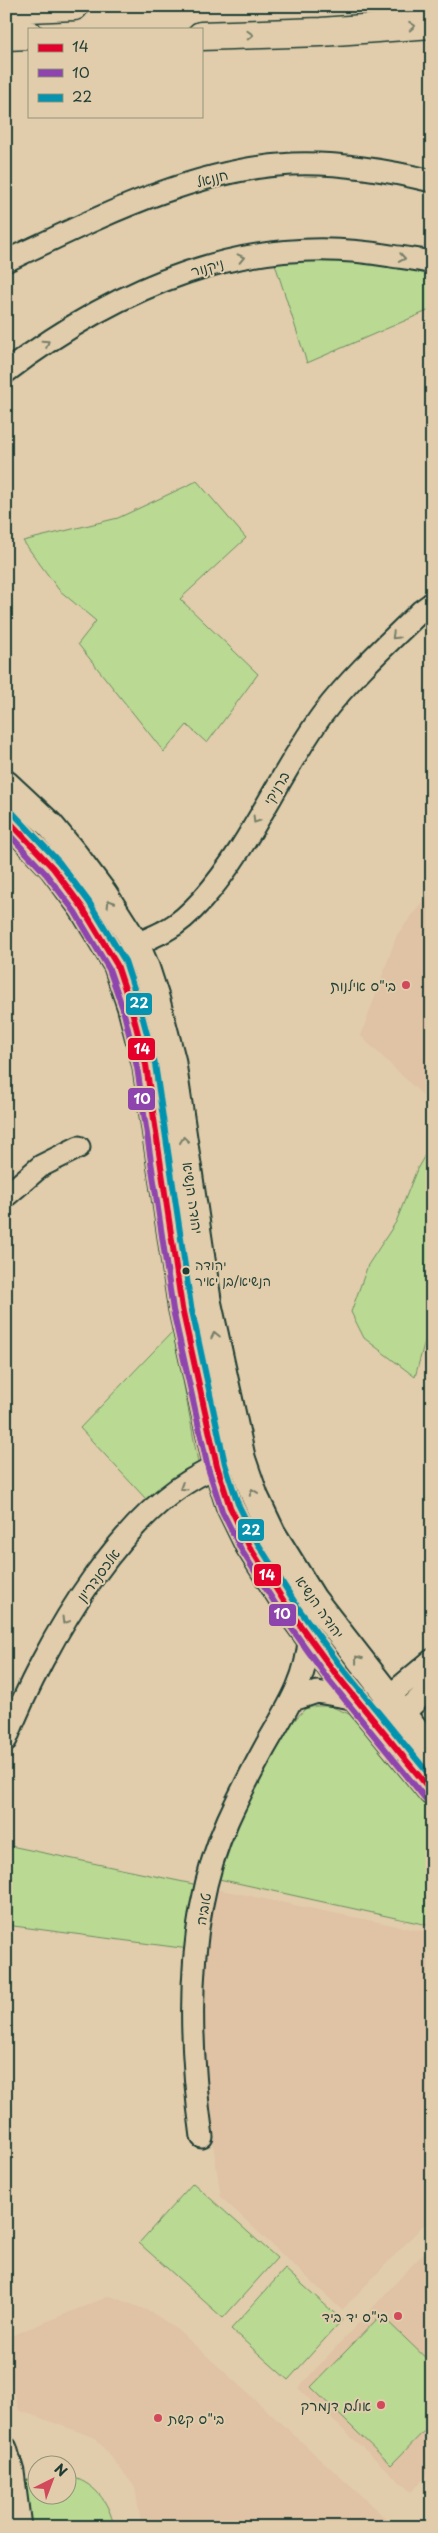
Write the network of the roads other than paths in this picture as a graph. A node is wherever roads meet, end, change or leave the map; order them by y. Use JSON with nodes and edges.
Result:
{"nodes":[{"id":1,"x":74,"y":6,"type":"edge"},
{"id":2,"x":6,"y":9,"type":"edge"},
{"id":3,"x":432,"y":24,"type":"edge"},
{"id":4,"x":28,"y":35,"type":"edge"},
{"id":5,"x":6,"y":36,"type":"edge"},
{"id":6,"x":202,"y":36,"type":"edge"},
{"id":7,"x":432,"y":181,"type":"edge"},
{"id":8,"x":6,"y":261,"type":"edge"},
{"id":9,"x":432,"y":264,"type":"edge"},
{"id":10,"x":6,"y":372,"type":"edge"},
{"id":11,"x":432,"y":603,"type":"edge"},
{"id":12,"x":6,"y":784,"type":"edge"},
{"id":13,"x":6,"y":818,"type":"edge"},
{"id":14,"x":136,"y":944,"type":"junction"},
{"id":15,"x":117,"y":965,"type":"junction"},
{"id":16,"x":79,"y":1148,"type":"dead end"},
{"id":17,"x":6,"y":1196,"type":"edge"},
{"id":18,"x":242,"y":1459,"type":"junction"},
{"id":19,"x":217,"y":1466,"type":"junction"},
{"id":20,"x":309,"y":1639,"type":"junction"},
{"id":21,"x":432,"y":1660,"type":"edge"},
{"id":22,"x":432,"y":1686,"type":"edge"},
{"id":23,"x":293,"y":1700,"type":"junction"},
{"id":24,"x":356,"y":1700,"type":"junction"},
{"id":25,"x":395,"y":1706,"type":"junction"},
{"id":26,"x":375,"y":1722,"type":"junction"},
{"id":27,"x":6,"y":1740,"type":"edge"},
{"id":28,"x":432,"y":1752,"type":"edge"},
{"id":29,"x":432,"y":1792,"type":"edge"},
{"id":30,"x":202,"y":2137,"type":"dead end"},
{"id":31,"x":6,"y":2448,"type":"edge"},
{"id":32,"x":20,"y":2527,"type":"edge"}],
"edges":[{"from":1,"to":2,"type":"main road"},
{"from":6,"to":3,"type":"main road","one_way":true},
{"from":4,"to":5,"type":"main road"},
{"from":7,"to":8,"type":"street","name":"חננאל"},
{"from":10,"to":9,"type":"street","name":"ניקנור","one_way":true},
{"from":11,"to":14,"type":"street","name":"ברניקי","one_way":true},
{"from":14,"to":12,"type":"street","name":"יהודה הנשיא","one_way":true},
{"from":13,"to":15,"type":"street","name":"יהודה הנשיא"},
{"from":14,"to":15,"type":"street","name":"ברניקי"},
{"from":18,"to":14,"type":"street","name":"יהודה הנשיא","one_way":true},
{"from":15,"to":19,"type":"street","name":"יהודה הנשיא"},
{"from":16,"to":17,"type":"street"},
{"from":18,"to":19,"type":"street","name":"אלכסנדריון"},
{"from":25,"to":18,"type":"street","name":"יהודה הנשיא","one_way":true},
{"from":19,"to":20,"type":"street","name":"יהודה הנשיא"},
{"from":19,"to":27,"type":"street","name":"אלכסנדריון","one_way":true},
{"from":20,"to":23,"type":"street","name":"טוביה"},
{"from":20,"to":24,"type":"street","name":"יהודה הנשיא"},
{"from":21,"to":25,"type":"street"},
{"from":22,"to":25,"type":"street"},
{"from":23,"to":24,"type":"street"},
{"from":23,"to":30,"type":"street","name":"טוביה"},
{"from":24,"to":26,"type":"street","name":"יהודה הנשיא"},
{"from":25,"to":26,"type":"street"},
{"from":25,"to":28,"type":"street","name":"יהודה הנשיא"},
{"from":26,"to":29,"type":"street","name":"יהודה הנשיא"},
{"from":31,"to":32,"type":"street"}]}
